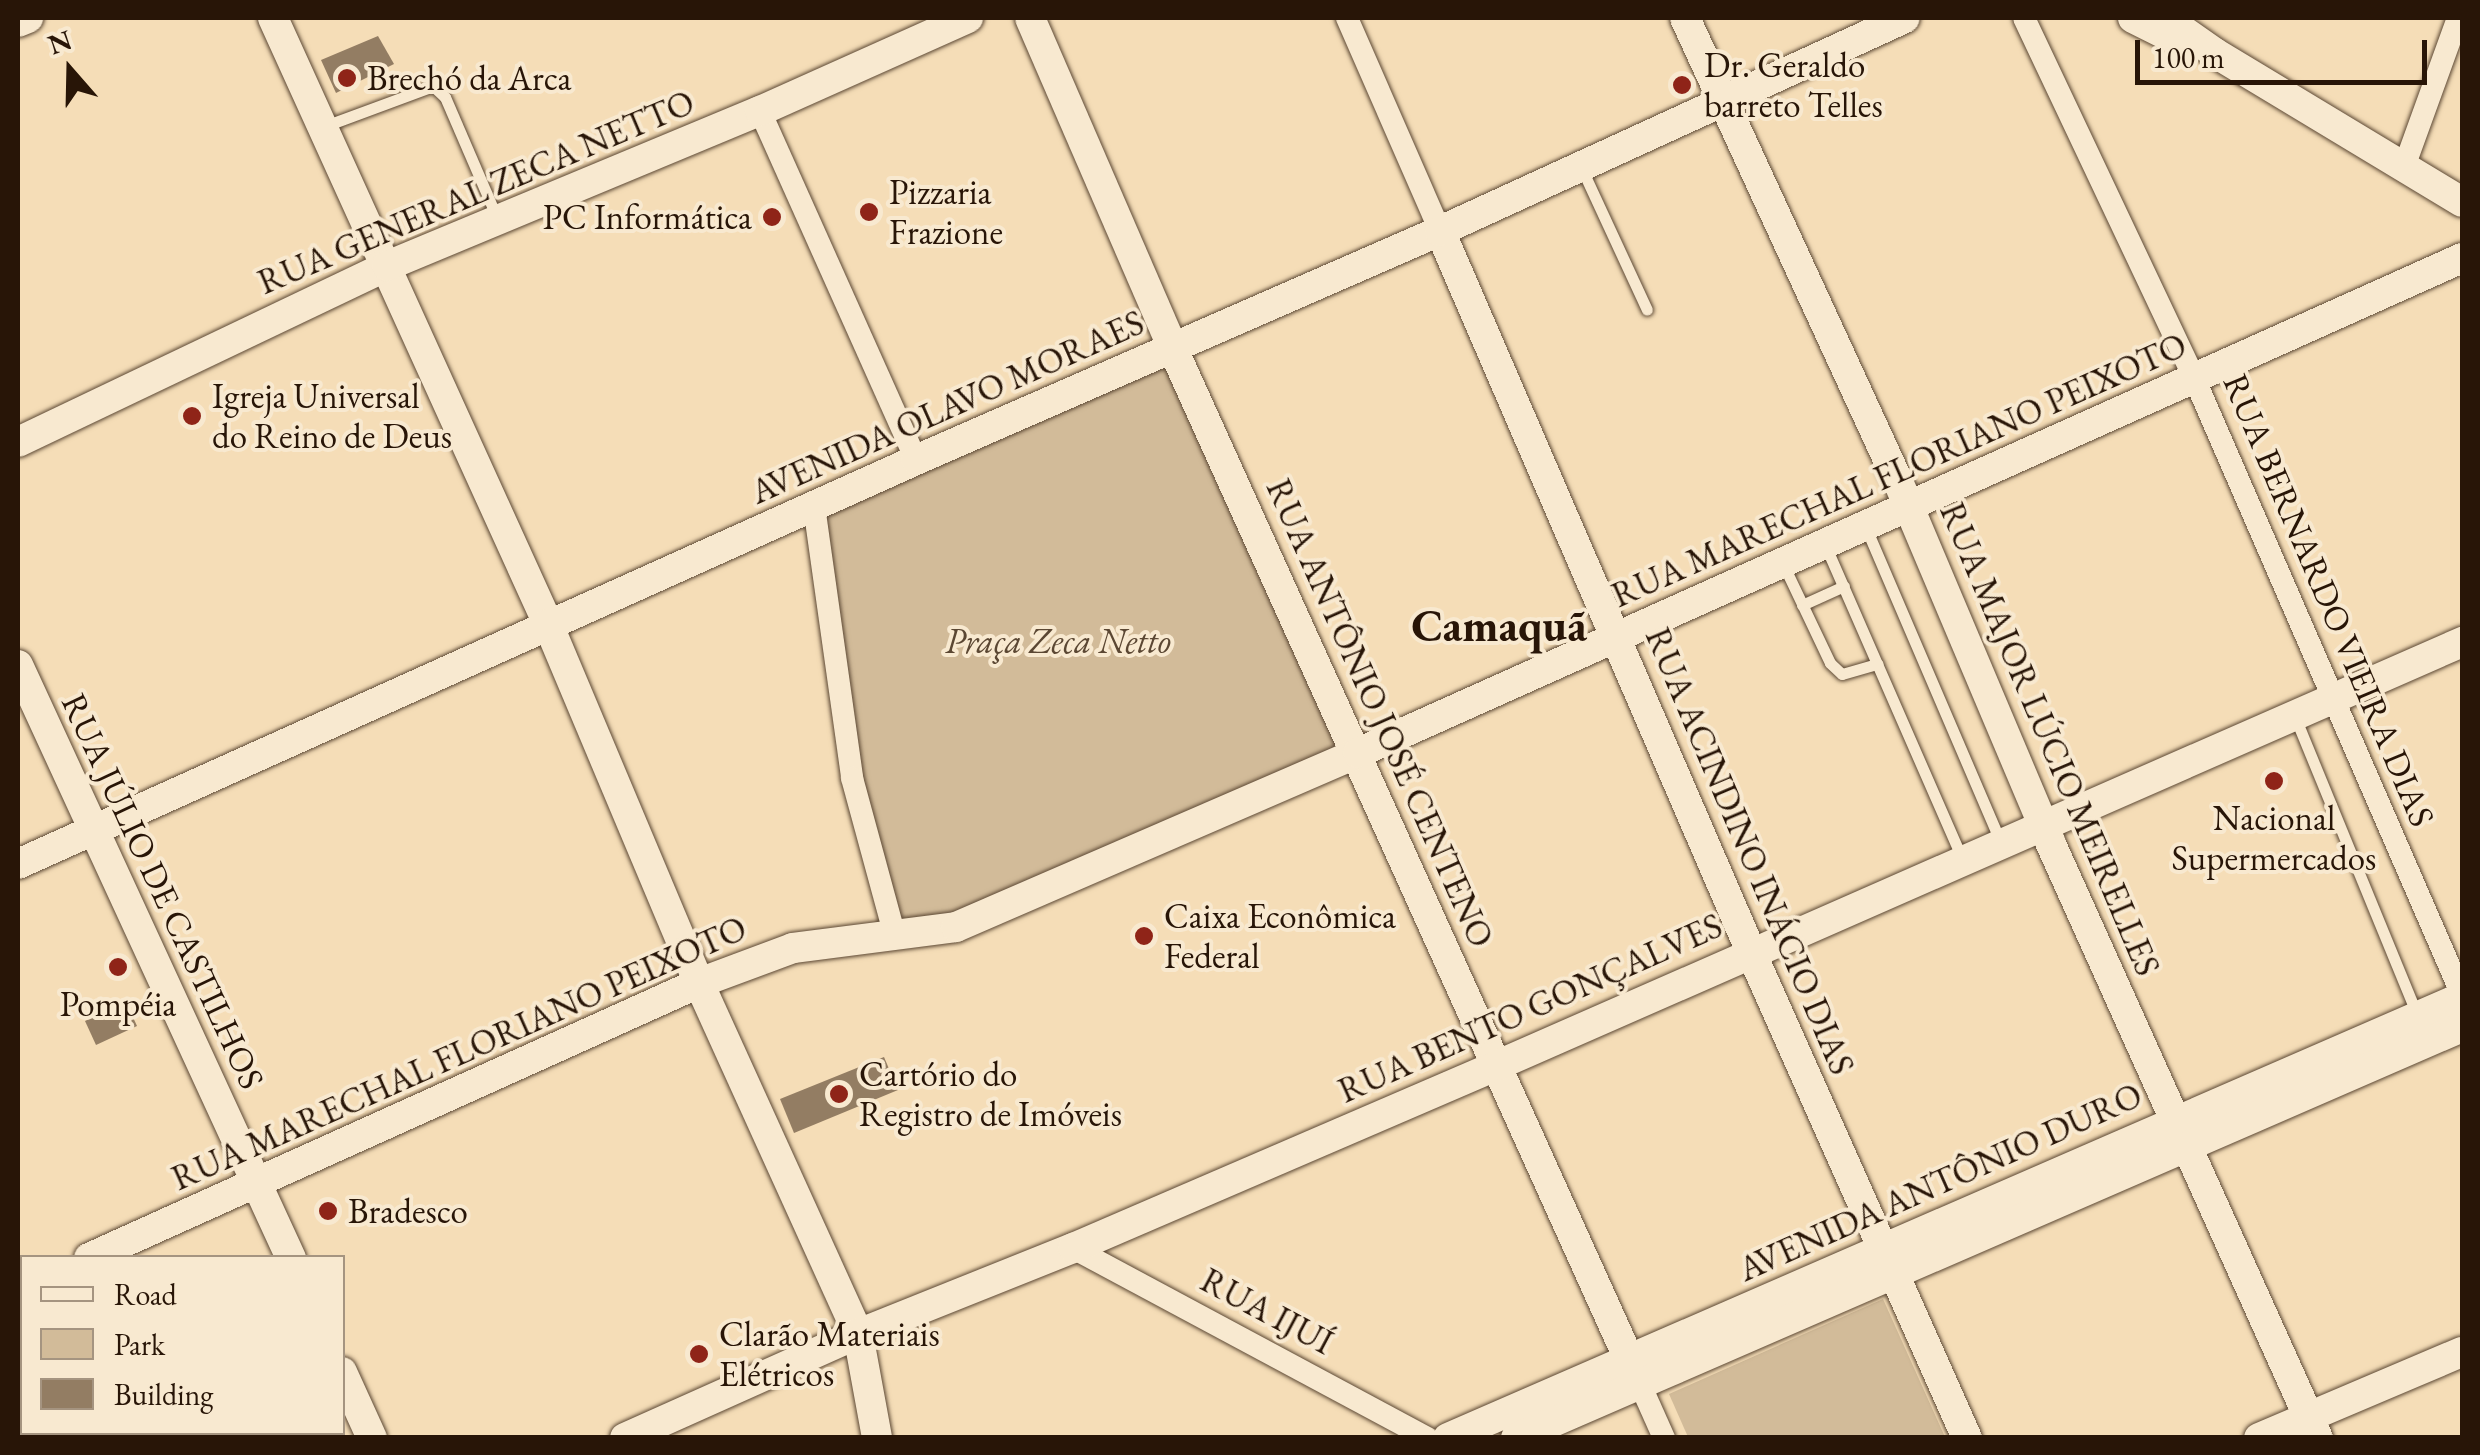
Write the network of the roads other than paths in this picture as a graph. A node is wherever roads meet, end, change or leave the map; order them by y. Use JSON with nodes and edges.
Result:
{"nodes":[{"id":1,"x":28,"y":18,"type":"edge"},
{"id":2,"x":274,"y":18,"type":"edge"},
{"id":3,"x":968,"y":18,"type":"edge"},
{"id":4,"x":1030,"y":18,"type":"edge"},
{"id":5,"x":1347,"y":18,"type":"edge"},
{"id":6,"x":1685,"y":18,"type":"edge"},
{"id":7,"x":1905,"y":18,"type":"edge"},
{"id":8,"x":2024,"y":18,"type":"edge"},
{"id":9,"x":2133,"y":18,"type":"edge"},
{"id":10,"x":2165,"y":18,"type":"edge"},
{"id":11,"x":2458,"y":18,"type":"edge"},
{"id":12,"x":18,"y":22,"type":"edge"},
{"id":13,"x":2216,"y":53,"type":"junction"},
{"id":14,"x":1723,"y":104,"type":"junction"},
{"id":15,"x":760,"y":111,"type":"junction"},
{"id":16,"x":322,"y":128,"type":"junction"},
{"id":17,"x":1580,"y":167,"type":"junction"},
{"id":18,"x":2404,"y":167,"type":"junction"},
{"id":19,"x":2462,"y":202,"type":"edge"},
{"id":20,"x":498,"y":220,"type":"junction"},
{"id":21,"x":1440,"y":231,"type":"junction"},
{"id":22,"x":2462,"y":258,"type":"edge"},
{"id":23,"x":387,"y":266,"type":"junction"},
{"id":24,"x":1647,"y":310,"type":"dead end"},
{"id":25,"x":1173,"y":350,"type":"junction"},
{"id":26,"x":2195,"y":380,"type":"junction"},
{"id":27,"x":18,"y":442,"type":"edge"},
{"id":28,"x":916,"y":460,"type":"junction"},
{"id":29,"x":1908,"y":505,"type":"junction"},
{"id":30,"x":814,"y":506,"type":"junction"},
{"id":31,"x":1864,"y":525,"type":"junction"},
{"id":32,"x":1825,"y":542,"type":"junction"},
{"id":33,"x":1782,"y":562,"type":"junction"},
{"id":34,"x":1844,"y":586,"type":"junction"},
{"id":35,"x":1802,"y":605,"type":"junction"},
{"id":36,"x":548,"y":624,"type":"junction"},
{"id":37,"x":1616,"y":636,"type":"junction"},
{"id":38,"x":2462,"y":642,"type":"edge"},
{"id":39,"x":1878,"y":664,"type":"junction"},
{"id":40,"x":18,"y":665,"type":"edge"},
{"id":41,"x":2334,"y":700,"type":"junction"},
{"id":42,"x":2294,"y":716,"type":"junction"},
{"id":43,"x":1358,"y":752,"type":"junction"},
{"id":44,"x":2042,"y":822,"type":"junction"},
{"id":45,"x":94,"y":830,"type":"junction"},
{"id":46,"x":2000,"y":841,"type":"junction"},
{"id":47,"x":1962,"y":858,"type":"junction"},
{"id":48,"x":18,"y":864,"type":"edge"},
{"id":49,"x":894,"y":933,"type":"junction"},
{"id":50,"x":1751,"y":951,"type":"junction"},
{"id":51,"x":699,"y":983,"type":"junction"},
{"id":52,"x":2462,"y":996,"type":"edge"},
{"id":53,"x":2462,"y":1027,"type":"edge"},
{"id":54,"x":2424,"y":1029,"type":"junction"},
{"id":55,"x":1498,"y":1065,"type":"junction"},
{"id":56,"x":2182,"y":1131,"type":"junction"},
{"id":57,"x":258,"y":1185,"type":"junction"},
{"id":58,"x":1073,"y":1248,"type":"junction"},
{"id":59,"x":96,"y":1255,"type":"edge"},
{"id":60,"x":290,"y":1255,"type":"edge"},
{"id":61,"x":1889,"y":1260,"type":"junction"},
{"id":62,"x":858,"y":1334,"type":"junction"},
{"id":63,"x":2462,"y":1352,"type":"edge"},
{"id":64,"x":1634,"y":1372,"type":"junction"},
{"id":65,"x":345,"y":1379,"type":"edge"},
{"id":66,"x":2313,"y":1427,"type":"edge"},
{"id":67,"x":372,"y":1438,"type":"edge"},
{"id":68,"x":625,"y":1438,"type":"edge"},
{"id":69,"x":877,"y":1438,"type":"edge"},
{"id":70,"x":1427,"y":1438,"type":"edge"},
{"id":71,"x":1448,"y":1438,"type":"edge"},
{"id":72,"x":1516,"y":1438,"type":"edge"},
{"id":73,"x":1664,"y":1438,"type":"edge"},
{"id":74,"x":1968,"y":1438,"type":"edge"},
{"id":75,"x":2260,"y":1438,"type":"edge"}],
"edges":[{"from":1,"to":12,"type":"street"},
{"from":2,"to":16,"type":"street"},
{"from":3,"to":15,"type":"street","name":"RUA GENERAL ZECA NETTO"},
{"from":4,"to":25,"type":"street","name":"RUA ANTÔNIO JOSÉ CENTENO"},
{"from":5,"to":21,"type":"street","name":"RUA ACINDINO INÁCIO DIAS"},
{"from":6,"to":14,"type":"street","name":"RUA MAJOR LÚCIO MEIRELLES"},
{"from":7,"to":14,"type":"street","name":"AVENIDA OLAVO MORAES"},
{"from":8,"to":26,"type":"street","name":"RUA BERNARDO VIEIRA DIAS"},
{"from":9,"to":13,"type":"street"},
{"from":10,"to":13,"type":"street"},
{"from":11,"to":18,"type":"street"},
{"from":13,"to":18,"type":"street"},
{"from":14,"to":17,"type":"street","name":"AVENIDA OLAVO MORAES"},
{"from":14,"to":29,"type":"street","name":"RUA MAJOR LÚCIO MEIRELLES"},
{"from":15,"to":20,"type":"street","name":"RUA GENERAL ZECA NETTO"},
{"from":15,"to":28,"type":"street"},
{"from":16,"to":20,"type":"lane"},
{"from":16,"to":23,"type":"street"},
{"from":17,"to":21,"type":"street","name":"AVENIDA OLAVO MORAES"},
{"from":17,"to":24,"type":"lane"},
{"from":18,"to":19,"type":"street"},
{"from":20,"to":23,"type":"street","name":"RUA GENERAL ZECA NETTO"},
{"from":21,"to":25,"type":"street","name":"AVENIDA OLAVO MORAES"},
{"from":21,"to":37,"type":"street","name":"RUA ACINDINO INÁCIO DIAS"},
{"from":22,"to":26,"type":"street","name":"RUA MARECHAL FLORIANO PEIXOTO"},
{"from":23,"to":27,"type":"street","name":"RUA GENERAL ZECA NETTO"},
{"from":23,"to":36,"type":"street"},
{"from":25,"to":28,"type":"street","name":"AVENIDA OLAVO MORAES"},
{"from":25,"to":43,"type":"street","name":"RUA ANTÔNIO JOSÉ CENTENO"},
{"from":26,"to":29,"type":"street","name":"RUA MARECHAL FLORIANO PEIXOTO"},
{"from":26,"to":41,"type":"street","name":"RUA BERNARDO VIEIRA DIAS"},
{"from":28,"to":30,"type":"street","name":"AVENIDA OLAVO MORAES"},
{"from":29,"to":31,"type":"street","name":"RUA MARECHAL FLORIANO PEIXOTO"},
{"from":29,"to":44,"type":"street","name":"RUA MAJOR LÚCIO MEIRELLES"},
{"from":30,"to":36,"type":"street","name":"AVENIDA OLAVO MORAES"},
{"from":30,"to":49,"type":"street"},
{"from":31,"to":32,"type":"street","name":"RUA MARECHAL FLORIANO PEIXOTO"},
{"from":31,"to":46,"type":"lane"},
{"from":32,"to":33,"type":"street","name":"RUA MARECHAL FLORIANO PEIXOTO"},
{"from":32,"to":34,"type":"lane"},
{"from":33,"to":35,"type":"lane"},
{"from":33,"to":37,"type":"street","name":"RUA MARECHAL FLORIANO PEIXOTO"},
{"from":34,"to":35,"type":"lane"},
{"from":34,"to":39,"type":"lane"},
{"from":35,"to":39,"type":"lane"},
{"from":36,"to":45,"type":"street","name":"AVENIDA OLAVO MORAES"},
{"from":36,"to":51,"type":"street"},
{"from":37,"to":43,"type":"street","name":"RUA MARECHAL FLORIANO PEIXOTO"},
{"from":37,"to":50,"type":"street","name":"RUA ACINDINO INÁCIO DIAS"},
{"from":38,"to":41,"type":"street","name":"RUA BENTO GONÇALVES"},
{"from":39,"to":47,"type":"lane"},
{"from":40,"to":45,"type":"street","name":"RUA JÚLIO DE CASTILHOS"},
{"from":41,"to":42,"type":"street","name":"RUA BENTO GONÇALVES"},
{"from":41,"to":52,"type":"street","name":"RUA BERNARDO VIEIRA DIAS"},
{"from":42,"to":44,"type":"street","name":"RUA BENTO GONÇALVES"},
{"from":42,"to":54,"type":"lane"},
{"from":43,"to":49,"type":"street","name":"RUA MARECHAL FLORIANO PEIXOTO"},
{"from":43,"to":55,"type":"street","name":"RUA ANTÔNIO JOSÉ CENTENO"},
{"from":44,"to":46,"type":"street","name":"RUA BENTO GONÇALVES"},
{"from":44,"to":56,"type":"street","name":"RUA MAJOR LÚCIO MEIRELLES"},
{"from":45,"to":48,"type":"street","name":"AVENIDA OLAVO MORAES"},
{"from":45,"to":57,"type":"street","name":"RUA JÚLIO DE CASTILHOS"},
{"from":46,"to":47,"type":"street","name":"RUA BENTO GONÇALVES"},
{"from":47,"to":50,"type":"street","name":"RUA BENTO GONÇALVES"},
{"from":49,"to":51,"type":"street","name":"RUA MARECHAL FLORIANO PEIXOTO"},
{"from":50,"to":55,"type":"street","name":"RUA BENTO GONÇALVES"},
{"from":50,"to":61,"type":"street","name":"RUA ACINDINO INÁCIO DIAS"},
{"from":51,"to":57,"type":"street","name":"RUA MARECHAL FLORIANO PEIXOTO"},
{"from":51,"to":62,"type":"street"},
{"from":52,"to":54,"type":"street","name":"AVENIDA ANTÔNIO DURO"},
{"from":53,"to":54,"type":"street","name":"AVENIDA ANTÔNIO DURO"},
{"from":54,"to":56,"type":"street","name":"AVENIDA ANTÔNIO DURO"},
{"from":55,"to":58,"type":"street","name":"RUA BENTO GONÇALVES"},
{"from":55,"to":64,"type":"street","name":"RUA ANTÔNIO JOSÉ CENTENO"},
{"from":56,"to":61,"type":"street","name":"AVENIDA ANTÔNIO DURO"},
{"from":56,"to":66,"type":"street","name":"RUA MAJOR LÚCIO MEIRELLES"},
{"from":57,"to":59,"type":"street","name":"RUA MARECHAL FLORIANO PEIXOTO"},
{"from":57,"to":60,"type":"street","name":"RUA JÚLIO DE CASTILHOS"},
{"from":58,"to":62,"type":"street","name":"RUA BENTO GONÇALVES"},
{"from":58,"to":70,"type":"street","name":"RUA IJUÍ"},
{"from":61,"to":64,"type":"street","name":"AVENIDA ANTÔNIO DURO"},
{"from":61,"to":74,"type":"street","name":"RUA ACINDINO INÁCIO DIAS"},
{"from":62,"to":68,"type":"street","name":"RUA BENTO GONÇALVES"},
{"from":62,"to":69,"type":"street"},
{"from":63,"to":66,"type":"street"},
{"from":64,"to":71,"type":"street","name":"AVENIDA ANTÔNIO DURO"},
{"from":64,"to":72,"type":"street","name":"AVENIDA ANTÔNIO DURO"},
{"from":64,"to":73,"type":"street","name":"RUA ANTÔNIO JOSÉ CENTENO"},
{"from":65,"to":67,"type":"street"},
{"from":66,"to":75,"type":"street"}]}
